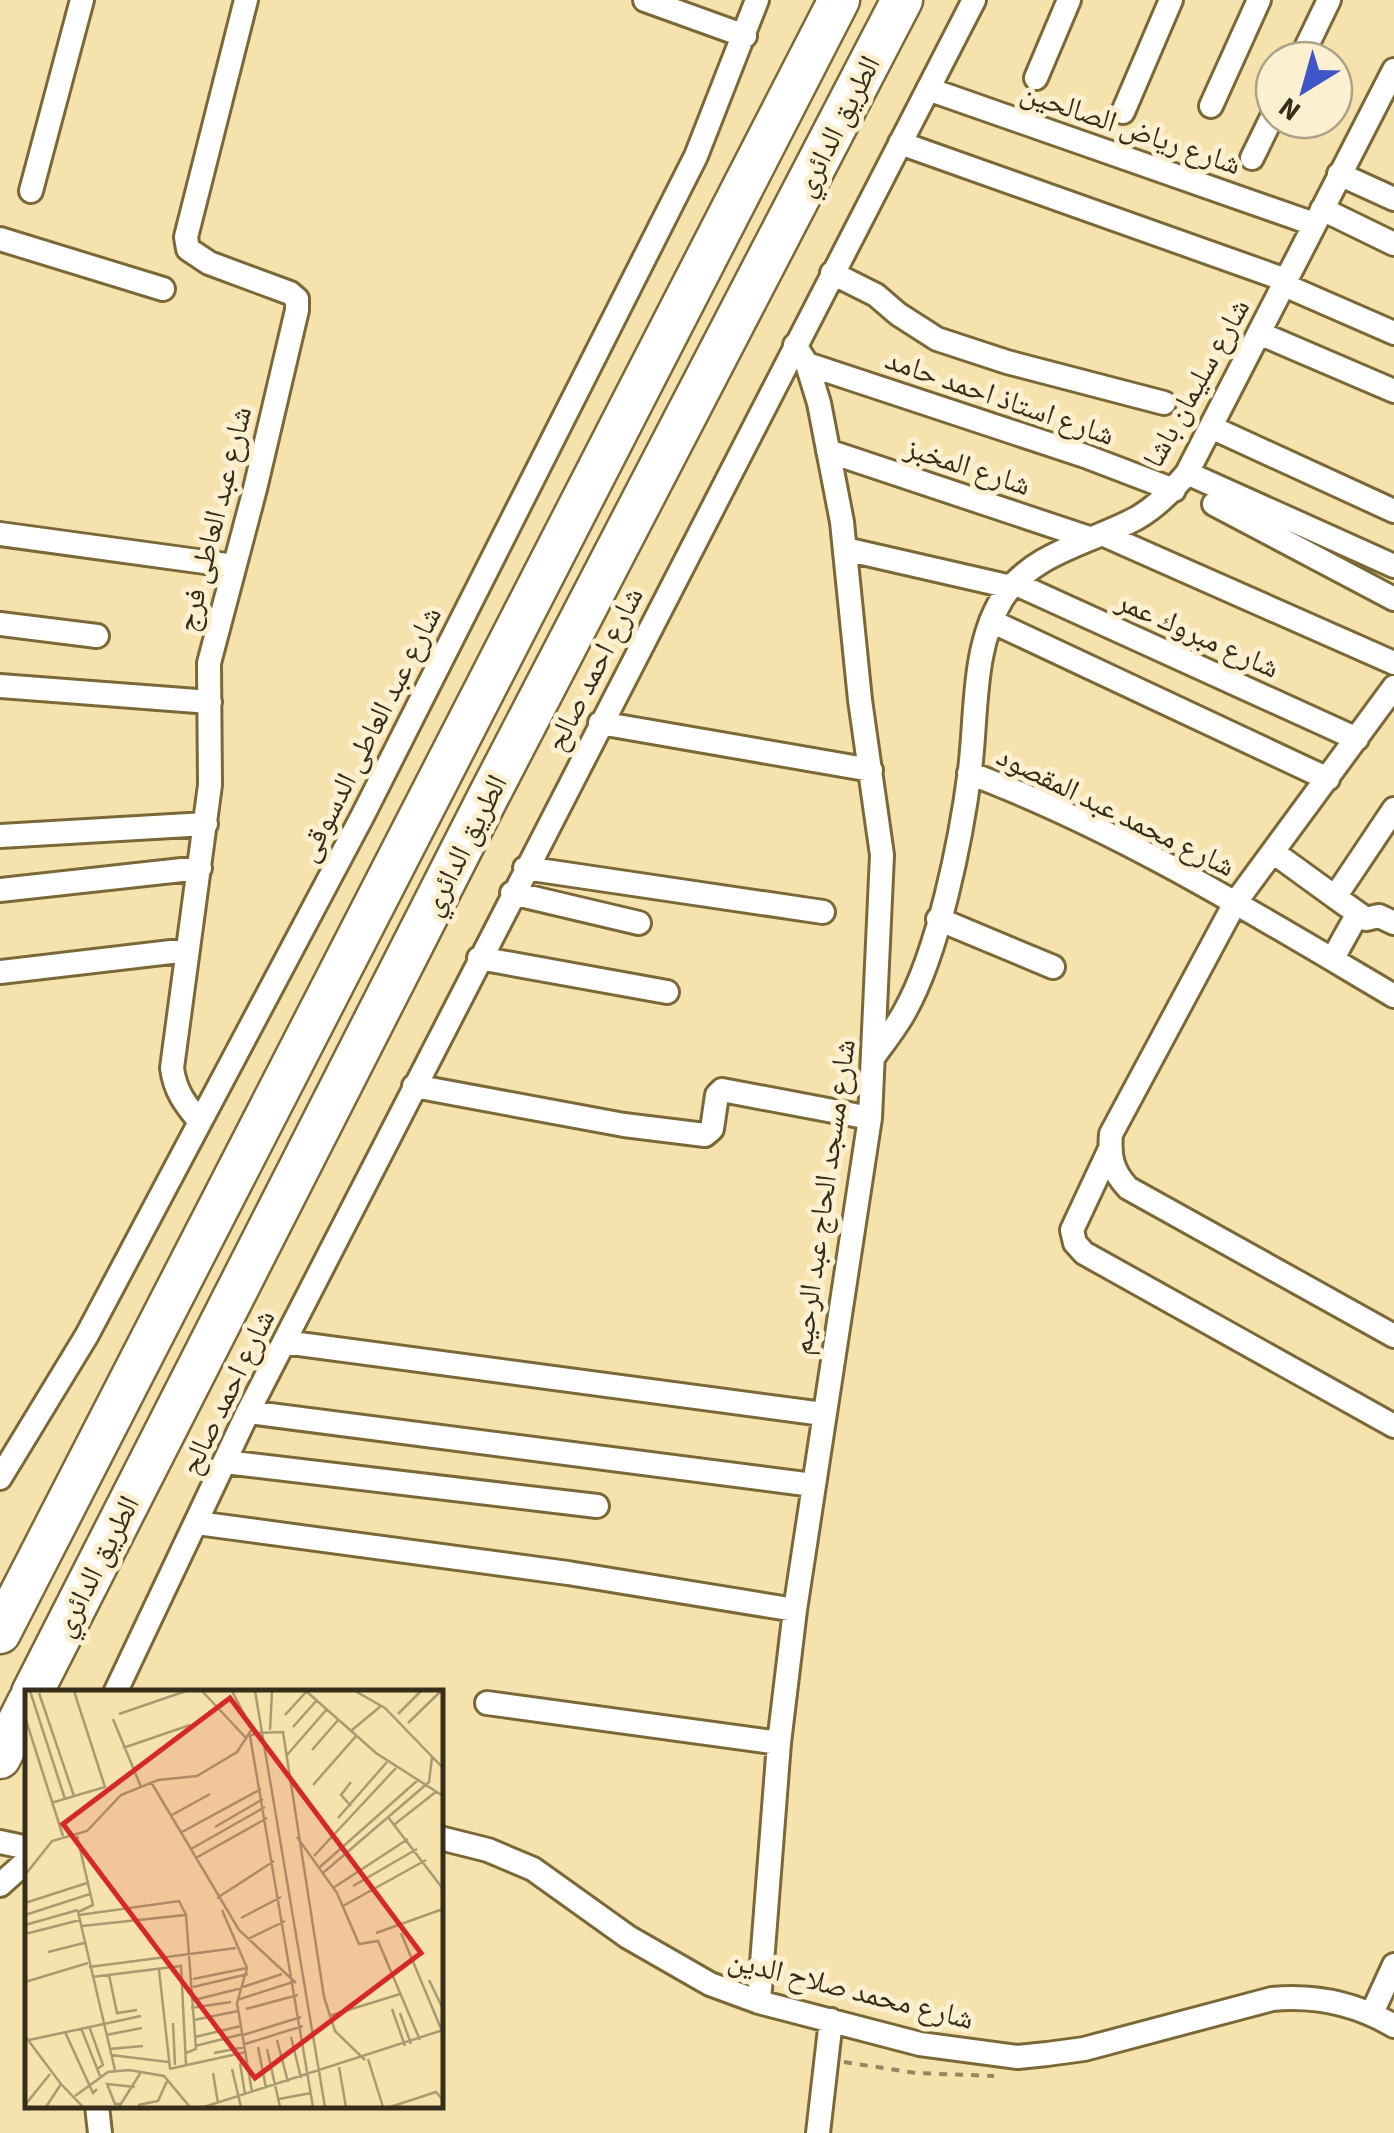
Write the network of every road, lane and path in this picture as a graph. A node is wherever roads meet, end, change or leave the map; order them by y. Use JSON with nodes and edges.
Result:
{"nodes":[{"id":1,"x":82,"y":0,"type":"edge"},
{"id":2,"x":246,"y":0,"type":"edge"},
{"id":3,"x":645,"y":0,"type":"edge"},
{"id":4,"x":757,"y":0,"type":"edge"},
{"id":5,"x":840,"y":0,"type":"edge"},
{"id":6,"x":902,"y":0,"type":"edge"},
{"id":7,"x":974,"y":0,"type":"edge"},
{"id":8,"x":1068,"y":0,"type":"edge"},
{"id":9,"x":1171,"y":0,"type":"edge"},
{"id":10,"x":1259,"y":0,"type":"edge"},
{"id":11,"x":1330,"y":0,"type":"edge"},
{"id":12,"x":745,"y":36,"type":"junction"},
{"id":13,"x":1310,"y":40,"type":"edge"},
{"id":14,"x":1394,"y":70,"type":"edge"},
{"id":15,"x":1036,"y":78,"type":"dead end"},
{"id":16,"x":928,"y":89,"type":"junction"},
{"id":17,"x":1211,"y":106,"type":"dead end"},
{"id":18,"x":1124,"y":112,"type":"dead end"},
{"id":19,"x":1261,"y":140,"type":"edge"},
{"id":20,"x":900,"y":143,"type":"junction"},
{"id":21,"x":1252,"y":158,"type":"dead end"},
{"id":22,"x":1339,"y":174,"type":"junction"},
{"id":23,"x":31,"y":191,"type":"dead end"},
{"id":24,"x":1394,"y":199,"type":"edge"},
{"id":25,"x":1318,"y":216,"type":"junction"},
{"id":26,"x":0,"y":239,"type":"edge"},
{"id":27,"x":1394,"y":244,"type":"edge"},
{"id":28,"x":832,"y":273,"type":"junction"},
{"id":29,"x":1285,"y":282,"type":"junction"},
{"id":30,"x":163,"y":290,"type":"dead end"},
{"id":31,"x":1260,"y":333,"type":"junction"},
{"id":32,"x":1394,"y":333,"type":"edge"},
{"id":33,"x":801,"y":354,"type":"junction"},
{"id":34,"x":1394,"y":391,"type":"edge"},
{"id":35,"x":1164,"y":404,"type":"dead end"},
{"id":36,"x":1213,"y":428,"type":"junction"},
{"id":37,"x":828,"y":451,"type":"junction"},
{"id":38,"x":1180,"y":481,"type":"junction"},
{"id":39,"x":1214,"y":504,"type":"dead end"},
{"id":40,"x":1394,"y":512,"type":"edge"},
{"id":41,"x":0,"y":534,"type":"edge"},
{"id":42,"x":1095,"y":536,"type":"junction"},
{"id":43,"x":844,"y":549,"type":"junction"},
{"id":44,"x":234,"y":566,"type":"junction"},
{"id":45,"x":1394,"y":566,"type":"edge"},
{"id":46,"x":1012,"y":585,"type":"junction"},
{"id":47,"x":1394,"y":598,"type":"edge"},
{"id":48,"x":991,"y":621,"type":"junction"},
{"id":49,"x":0,"y":624,"type":"edge"},
{"id":50,"x":97,"y":636,"type":"dead end"},
{"id":51,"x":1394,"y":663,"type":"edge"},
{"id":52,"x":0,"y":686,"type":"edge"},
{"id":53,"x":1394,"y":687,"type":"edge"},
{"id":54,"x":210,"y":702,"type":"junction"},
{"id":55,"x":600,"y":723,"type":"junction"},
{"id":56,"x":1357,"y":739,"type":"junction"},
{"id":57,"x":871,"y":770,"type":"junction"},
{"id":58,"x":970,"y":772,"type":"junction"},
{"id":59,"x":1328,"y":779,"type":"junction"},
{"id":60,"x":1394,"y":809,"type":"edge"},
{"id":61,"x":206,"y":824,"type":"junction"},
{"id":62,"x":0,"y":836,"type":"edge"},
{"id":63,"x":1274,"y":852,"type":"junction"},
{"id":64,"x":200,"y":868,"type":"junction"},
{"id":65,"x":525,"y":868,"type":"junction"},
{"id":66,"x":0,"y":890,"type":"edge"},
{"id":67,"x":512,"y":893,"type":"junction"},
{"id":68,"x":1336,"y":898,"type":"junction"},
{"id":69,"x":1235,"y":903,"type":"junction"},
{"id":70,"x":823,"y":912,"type":"dead end"},
{"id":71,"x":1357,"y":915,"type":"junction"},
{"id":72,"x":938,"y":919,"type":"junction"},
{"id":73,"x":1394,"y":922,"type":"edge"},
{"id":74,"x":638,"y":923,"type":"dead end"},
{"id":75,"x":188,"y":950,"type":"junction"},
{"id":76,"x":479,"y":958,"type":"junction"},
{"id":77,"x":1333,"y":958,"type":"junction"},
{"id":78,"x":1053,"y":966,"type":"dead end"},
{"id":79,"x":0,"y":972,"type":"edge"},
{"id":80,"x":667,"y":992,"type":"dead end"},
{"id":81,"x":1394,"y":996,"type":"edge"},
{"id":82,"x":875,"y":1055,"type":"junction"},
{"id":83,"x":414,"y":1086,"type":"junction"},
{"id":84,"x":870,"y":1118,"type":"junction"},
{"id":85,"x":200,"y":1122,"type":"junction"},
{"id":86,"x":1109,"y":1152,"type":"junction"},
{"id":87,"x":1394,"y":1336,"type":"edge"},
{"id":88,"x":284,"y":1342,"type":"junction"},
{"id":89,"x":248,"y":1412,"type":"junction"},
{"id":90,"x":823,"y":1414,"type":"junction"},
{"id":91,"x":1394,"y":1426,"type":"edge"},
{"id":92,"x":225,"y":1462,"type":"junction"},
{"id":93,"x":0,"y":1478,"type":"edge"},
{"id":94,"x":813,"y":1485,"type":"junction"},
{"id":95,"x":597,"y":1506,"type":"dead end"},
{"id":96,"x":197,"y":1523,"type":"junction"},
{"id":97,"x":795,"y":1610,"type":"junction"},
{"id":98,"x":0,"y":1634,"type":"edge"},
{"id":99,"x":34,"y":1690,"type":"edge"},
{"id":100,"x":116,"y":1690,"type":"edge"},
{"id":101,"x":487,"y":1702,"type":"dead end"},
{"id":102,"x":25,"y":1708,"type":"edge"},
{"id":103,"x":779,"y":1743,"type":"junction"},
{"id":104,"x":0,"y":1758,"type":"edge"},
{"id":105,"x":442,"y":1838,"type":"edge"},
{"id":106,"x":0,"y":1842,"type":"edge"},
{"id":107,"x":25,"y":1847,"type":"edge"},
{"id":108,"x":25,"y":1863,"type":"edge"},
{"id":109,"x":0,"y":1885,"type":"edge"},
{"id":110,"x":1394,"y":1965,"type":"edge"},
{"id":111,"x":759,"y":2002,"type":"junction"},
{"id":112,"x":1372,"y":2013,"type":"junction"},
{"id":113,"x":830,"y":2020,"type":"junction"},
{"id":114,"x":1394,"y":2026,"type":"edge"},
{"id":115,"x":97,"y":2108,"type":"edge"},
{"id":116,"x":100,"y":2133,"type":"edge"},
{"id":117,"x":818,"y":2133,"type":"edge"}],
"edges":[{"from":1,"to":23,"type":"street"},
{"from":2,"to":44,"type":"street","name":"شارع عبد العاطى فرج"},
{"from":3,"to":12,"type":"street"},
{"from":4,"to":12,"type":"street","name":"شارع عبد العاطى الدسوقى"},
{"from":5,"to":98,"type":"highway","name":"الطريق الدائري"},
{"from":6,"to":99,"type":"highway","name":"الطريق الدائري"},
{"from":7,"to":16,"type":"street","name":"شارع احمد صالح"},
{"from":8,"to":15,"type":"street"},
{"from":9,"to":18,"type":"street"},
{"from":10,"to":17,"type":"street"},
{"from":11,"to":13,"type":"street"},
{"from":12,"to":85,"type":"street","name":"شارع عبد العاطى الدسوقى"},
{"from":14,"to":22,"type":"street","name":"شارع سليمان باشا"},
{"from":16,"to":20,"type":"street","name":"شارع احمد صالح"},
{"from":16,"to":25,"type":"street","name":"شارع رياض الصالحين"},
{"from":19,"to":21,"type":"street"},
{"from":20,"to":28,"type":"street","name":"شارع احمد صالح"},
{"from":20,"to":29,"type":"street"},
{"from":22,"to":24,"type":"street"},
{"from":22,"to":25,"type":"street","name":"شارع سليمان باشا"},
{"from":25,"to":27,"type":"street","name":"شارع رياض الصالحين"},
{"from":25,"to":29,"type":"street","name":"شارع سليمان باشا"},
{"from":26,"to":30,"type":"street"},
{"from":28,"to":33,"type":"street","name":"شارع احمد صالح"},
{"from":28,"to":35,"type":"street"},
{"from":29,"to":31,"type":"street","name":"شارع سليمان باشا"},
{"from":29,"to":32,"type":"street"},
{"from":31,"to":34,"type":"street"},
{"from":31,"to":36,"type":"street","name":"شارع سليمان باشا"},
{"from":33,"to":37,"type":"street","name":"شارع مسجد الحاج عبد الرحيم"},
{"from":33,"to":38,"type":"street","name":"شارع استاذ احمد حامد"},
{"from":33,"to":55,"type":"street","name":"شارع احمد صالح"},
{"from":36,"to":38,"type":"street","name":"شارع سليمان باشا"},
{"from":36,"to":40,"type":"street"},
{"from":37,"to":42,"type":"street","name":"شارع المخبز"},
{"from":37,"to":43,"type":"street","name":"شارع مسجد الحاج عبد الرحيم"},
{"from":38,"to":42,"type":"street","name":"شارع سليمان باشا"},
{"from":38,"to":45,"type":"street","name":"شارع استاذ احمد حامد"},
{"from":39,"to":47,"type":"street"},
{"from":41,"to":44,"type":"street"},
{"from":42,"to":46,"type":"street","name":"شارع سليمان باشا"},
{"from":42,"to":51,"type":"street","name":"شارع المخبز"},
{"from":43,"to":46,"type":"street","name":"شارع مبروك عمر"},
{"from":43,"to":57,"type":"street","name":"شارع مسجد الحاج عبد الرحيم"},
{"from":44,"to":54,"type":"street","name":"شارع عبد العاطى فرج"},
{"from":46,"to":48,"type":"street","name":"شارع سليمان باشا"},
{"from":46,"to":56,"type":"street","name":"شارع مبروك عمر"},
{"from":48,"to":58,"type":"street","name":"شارع سليمان باشا"},
{"from":48,"to":59,"type":"street"},
{"from":49,"to":50,"type":"street"},
{"from":52,"to":54,"type":"street"},
{"from":53,"to":56,"type":"street"},
{"from":54,"to":61,"type":"street","name":"شارع عبد العاطى فرج"},
{"from":55,"to":57,"type":"street"},
{"from":55,"to":65,"type":"street","name":"شارع احمد صالح"},
{"from":56,"to":59,"type":"street"},
{"from":57,"to":82,"type":"street","name":"شارع مسجد الحاج عبد الرحيم"},
{"from":58,"to":69,"type":"street","name":"شارع محمد عبد المقصود"},
{"from":58,"to":72,"type":"street","name":"شارع سليمان باشا"},
{"from":59,"to":63,"type":"street"},
{"from":60,"to":68,"type":"street"},
{"from":61,"to":62,"type":"street"},
{"from":61,"to":64,"type":"street","name":"شارع عبد العاطى فرج"},
{"from":63,"to":68,"type":"street"},
{"from":63,"to":69,"type":"street"},
{"from":64,"to":66,"type":"street"},
{"from":64,"to":75,"type":"street","name":"شارع عبد العاطى فرج"},
{"from":65,"to":67,"type":"street","name":"شارع احمد صالح"},
{"from":65,"to":70,"type":"street"},
{"from":67,"to":74,"type":"street"},
{"from":67,"to":76,"type":"street","name":"شارع احمد صالح"},
{"from":68,"to":71,"type":"street"},
{"from":69,"to":77,"type":"street","name":"شارع محمد عبد المقصود"},
{"from":69,"to":86,"type":"street"},
{"from":71,"to":73,"type":"street"},
{"from":71,"to":77,"type":"street"},
{"from":72,"to":78,"type":"street"},
{"from":72,"to":82,"type":"street","name":"شارع سليمان باشا"},
{"from":75,"to":79,"type":"street"},
{"from":75,"to":85,"type":"street","name":"شارع عبد العاطى فرج"},
{"from":76,"to":80,"type":"street"},
{"from":76,"to":83,"type":"street","name":"شارع احمد صالح"},
{"from":77,"to":81,"type":"street","name":"شارع محمد عبد المقصود"},
{"from":82,"to":84,"type":"street","name":"شارع مسجد الحاج عبد الرحيم"},
{"from":83,"to":84,"type":"street"},
{"from":83,"to":88,"type":"street","name":"شارع احمد صالح"},
{"from":84,"to":90,"type":"street","name":"شارع مسجد الحاج عبد الرحيم"},
{"from":85,"to":93,"type":"street","name":"شارع عبد العاطى الدسوقى"},
{"from":86,"to":87,"type":"street"},
{"from":86,"to":91,"type":"street"},
{"from":88,"to":89,"type":"street","name":"شارع احمد صالح"},
{"from":88,"to":90,"type":"street"},
{"from":89,"to":92,"type":"street","name":"شارع احمد صالح"},
{"from":89,"to":94,"type":"street"},
{"from":90,"to":94,"type":"street","name":"شارع مسجد الحاج عبد الرحيم"},
{"from":92,"to":95,"type":"street"},
{"from":92,"to":96,"type":"street","name":"شارع احمد صالح"},
{"from":94,"to":97,"type":"street","name":"شارع مسجد الحاج عبد الرحيم"},
{"from":96,"to":97,"type":"street"},
{"from":96,"to":100,"type":"street","name":"شارع احمد صالح"},
{"from":97,"to":103,"type":"street","name":"شارع مسجد الحاج عبد الرحيم"},
{"from":101,"to":103,"type":"street"},
{"from":102,"to":104,"type":"highway"},
{"from":103,"to":111,"type":"street","name":"شارع مسجد الحاج عبد الرحيم"},
{"from":105,"to":111,"type":"street","name":"شارع محمد صلاح الدين"},
{"from":106,"to":107,"type":"street"},
{"from":108,"to":109,"type":"street"},
{"from":110,"to":112,"type":"street"},
{"from":111,"to":113,"type":"street","name":"شارع محمد صلاح الدين"},
{"from":112,"to":113,"type":"street","name":"شارع محمد صلاح الدين"},
{"from":112,"to":114,"type":"street","name":"شارع محمد صلاح الدين"},
{"from":113,"to":117,"type":"street"},
{"from":115,"to":116,"type":"street"}]}
